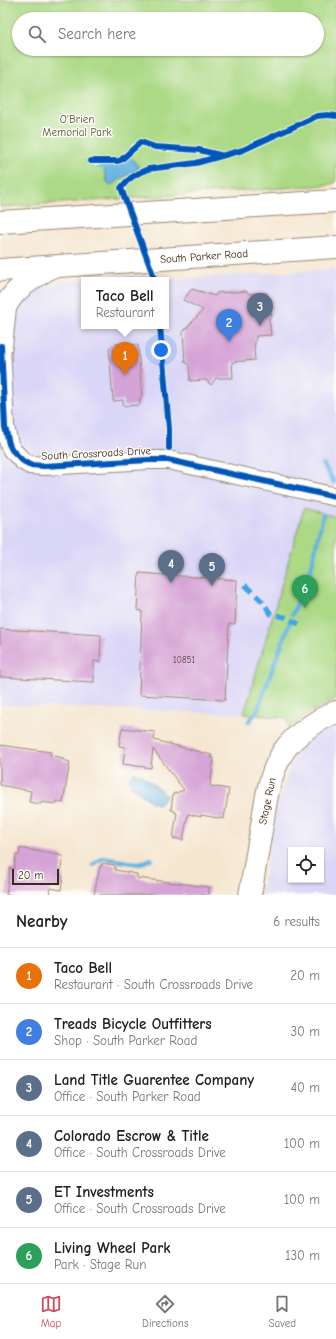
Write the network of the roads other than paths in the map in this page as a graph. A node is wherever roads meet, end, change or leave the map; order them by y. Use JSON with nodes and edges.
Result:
{"nodes":[{"id":1,"x":336,"y":190,"type":"edge"},
{"id":2,"x":336,"y":201,"type":"edge"},
{"id":3,"x":302,"y":203,"type":"junction"},
{"id":4,"x":0,"y":222,"type":"edge"},
{"id":5,"x":336,"y":247,"type":"edge"},
{"id":6,"x":53,"y":266,"type":"junction"},
{"id":7,"x":0,"y":270,"type":"edge"},
{"id":8,"x":1,"y":343,"type":"edge"},
{"id":9,"x":336,"y":497,"type":"edge"},
{"id":10,"x":336,"y":712,"type":"edge"},
{"id":11,"x":250,"y":895,"type":"edge"}],
"edges":[{"from":1,"to":3,"type":"main road"},
{"from":2,"to":3,"type":"main road"},
{"from":3,"to":4,"type":"main road"},
{"from":5,"to":6,"type":"main road","name":"South Parker Road"},
{"from":6,"to":7,"type":"main road","name":"South Parker Road"},
{"from":6,"to":8,"type":"main road"},
{"from":8,"to":9,"type":"street","name":"South Crossroads Drive"},
{"from":10,"to":11,"type":"main road","name":"Stage Run"}]}
